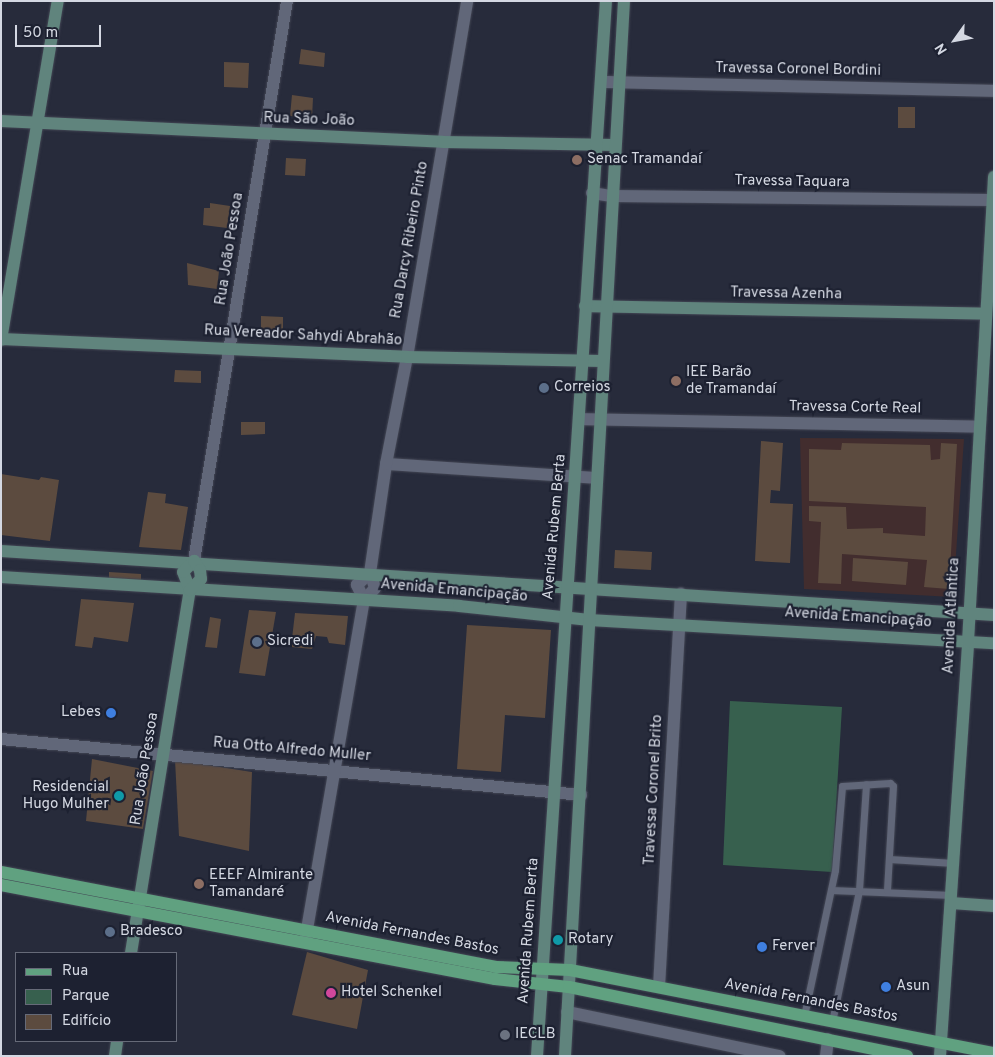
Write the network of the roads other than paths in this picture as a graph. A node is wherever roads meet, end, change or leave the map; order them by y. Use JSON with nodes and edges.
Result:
{"nodes":[{"id":1,"x":58,"y":1,"type":"edge"},
{"id":2,"x":287,"y":1,"type":"edge"},
{"id":3,"x":467,"y":1,"type":"edge"},
{"id":4,"x":606,"y":1,"type":"edge"},
{"id":5,"x":624,"y":1,"type":"edge"},
{"id":6,"x":601,"y":82,"type":"junction"},
{"id":7,"x":618,"y":82,"type":"junction"},
{"id":8,"x":994,"y":91,"type":"edge"},
{"id":9,"x":1,"y":121,"type":"edge"},
{"id":10,"x":38,"y":122,"type":"junction"},
{"id":11,"x":265,"y":135,"type":"junction"},
{"id":12,"x":443,"y":142,"type":"junction"},
{"id":13,"x":594,"y":143,"type":"junction"},
{"id":14,"x":616,"y":145,"type":"junction"},
{"id":15,"x":994,"y":177,"type":"edge"},
{"id":16,"x":592,"y":193,"type":"junction"},
{"id":17,"x":612,"y":196,"type":"junction"},
{"id":18,"x":992,"y":200,"type":"junction"},
{"id":19,"x":993,"y":225,"type":"edge"},
{"id":20,"x":586,"y":306,"type":"junction"},
{"id":21,"x":606,"y":307,"type":"junction"},
{"id":22,"x":986,"y":314,"type":"junction"},
{"id":23,"x":1,"y":339,"type":"edge"},
{"id":24,"x":989,"y":340,"type":"edge"},
{"id":25,"x":231,"y":348,"type":"junction"},
{"id":26,"x":407,"y":357,"type":"junction"},
{"id":27,"x":583,"y":360,"type":"junction"},
{"id":28,"x":602,"y":361,"type":"junction"},
{"id":29,"x":580,"y":419,"type":"junction"},
{"id":30,"x":599,"y":420,"type":"junction"},
{"id":31,"x":979,"y":427,"type":"junction"},
{"id":32,"x":386,"y":464,"type":"junction"},
{"id":33,"x":577,"y":477,"type":"junction"},
{"id":34,"x":596,"y":478,"type":"junction"},
{"id":35,"x":1,"y":552,"type":"edge"},
{"id":36,"x":194,"y":561,"type":"junction"},
{"id":37,"x":370,"y":573,"type":"junction"},
{"id":38,"x":1,"y":577,"type":"edge"},
{"id":39,"x":566,"y":586,"type":"junction"},
{"id":40,"x":590,"y":588,"type":"junction"},
{"id":41,"x":190,"y":590,"type":"junction"},
{"id":42,"x":681,"y":594,"type":"junction"},
{"id":43,"x":364,"y":600,"type":"junction"},
{"id":44,"x":968,"y":613,"type":"junction"},
{"id":45,"x":994,"y":615,"type":"edge"},
{"id":46,"x":563,"y":618,"type":"junction"},
{"id":47,"x":590,"y":620,"type":"junction"},
{"id":48,"x":679,"y":623,"type":"junction"},
{"id":49,"x":968,"y":642,"type":"junction"},
{"id":50,"x":994,"y":643,"type":"edge"},
{"id":51,"x":1,"y":739,"type":"edge"},
{"id":52,"x":164,"y":754,"type":"junction"},
{"id":53,"x":335,"y":770,"type":"junction"},
{"id":54,"x":866,"y":784,"type":"junction"},
{"id":55,"x":556,"y":792,"type":"junction"},
{"id":56,"x":580,"y":795,"type":"junction"},
{"id":57,"x":889,"y":859,"type":"junction"},
{"id":58,"x":954,"y":863,"type":"junction"},
{"id":59,"x":1,"y":872,"type":"edge"},
{"id":60,"x":22,"y":875,"type":"junction"},
{"id":61,"x":1,"y":885,"type":"edge"},
{"id":62,"x":19,"y":889,"type":"junction"},
{"id":63,"x":831,"y":890,"type":"junction"},
{"id":64,"x":859,"y":890,"type":"junction"},
{"id":65,"x":887,"y":890,"type":"junction"},
{"id":66,"x":140,"y":898,"type":"junction"},
{"id":67,"x":951,"y":899,"type":"junction"},
{"id":68,"x":994,"y":906,"type":"edge"},
{"id":69,"x":138,"y":912,"type":"junction"},
{"id":70,"x":306,"y":937,"type":"junction"},
{"id":71,"x":131,"y":952,"type":"edge"},
{"id":72,"x":542,"y":968,"type":"junction"},
{"id":73,"x":570,"y":970,"type":"junction"},
{"id":74,"x":541,"y":984,"type":"junction"},
{"id":75,"x":569,"y":987,"type":"junction"},
{"id":76,"x":659,"y":987,"type":"junction"},
{"id":77,"x":567,"y":1012,"type":"junction"},
{"id":78,"x":804,"y":1016,"type":"junction"},
{"id":79,"x":832,"y":1022,"type":"junction"},
{"id":80,"x":828,"y":1039,"type":"junction"},
{"id":81,"x":117,"y":1042,"type":"edge"},
{"id":82,"x":940,"y":1050,"type":"edge"},
{"id":83,"x":994,"y":1053,"type":"edge"},
{"id":84,"x":115,"y":1056,"type":"edge"},
{"id":85,"x":537,"y":1056,"type":"edge"},
{"id":86,"x":565,"y":1056,"type":"edge"},
{"id":87,"x":780,"y":1056,"type":"edge"},
{"id":88,"x":826,"y":1056,"type":"edge"},
{"id":89,"x":907,"y":1056,"type":"edge"}],
"edges":[{"from":1,"to":10,"type":"main road"},
{"from":2,"to":11,"type":"street","name":"Rua João Pessoa"},
{"from":3,"to":12,"type":"street","name":"Rua Darcy Ribeiro Pinto"},
{"from":4,"to":6,"type":"main road","name":"Avenida Rubem Berta"},
{"from":5,"to":7,"type":"main road"},
{"from":6,"to":7,"type":"street","name":"Travessa Coronel Bordini"},
{"from":6,"to":13,"type":"main road","name":"Avenida Rubem Berta"},
{"from":7,"to":8,"type":"street","name":"Travessa Coronel Bordini"},
{"from":7,"to":14,"type":"main road"},
{"from":9,"to":10,"type":"main road","name":"Rua São João"},
{"from":10,"to":11,"type":"main road","name":"Rua São João"},
{"from":10,"to":23,"type":"main road"},
{"from":11,"to":12,"type":"main road","name":"Rua São João"},
{"from":11,"to":25,"type":"street","name":"Rua João Pessoa"},
{"from":12,"to":13,"type":"main road","name":"Rua São João"},
{"from":12,"to":26,"type":"street","name":"Rua Darcy Ribeiro Pinto"},
{"from":13,"to":14,"type":"main road","name":"Rua São João"},
{"from":13,"to":16,"type":"main road","name":"Avenida Rubem Berta"},
{"from":14,"to":17,"type":"main road"},
{"from":15,"to":18,"type":"main road","name":"Avenida Atlântica"},
{"from":16,"to":17,"type":"street","name":"Travessa Taquara"},
{"from":16,"to":20,"type":"main road","name":"Avenida Rubem Berta"},
{"from":17,"to":18,"type":"street","name":"Travessa Taquara"},
{"from":17,"to":21,"type":"main road"},
{"from":18,"to":19,"type":"main road","name":"Avenida Atlântica"},
{"from":19,"to":22,"type":"main road","name":"Avenida Atlântica"},
{"from":20,"to":21,"type":"main road","name":"Travessa Azenha"},
{"from":20,"to":27,"type":"main road","name":"Avenida Rubem Berta"},
{"from":21,"to":22,"type":"main road","name":"Travessa Azenha"},
{"from":21,"to":28,"type":"main road"},
{"from":22,"to":24,"type":"main road","name":"Avenida Atlântica"},
{"from":23,"to":25,"type":"main road","name":"Rua Vereador Sahydi Abrahão"},
{"from":24,"to":31,"type":"main road","name":"Avenida Atlântica"},
{"from":25,"to":26,"type":"main road","name":"Rua Vereador Sahydi Abrahão"},
{"from":25,"to":36,"type":"street","name":"Rua João Pessoa"},
{"from":26,"to":27,"type":"main road","name":"Rua Vereador Sahydi Abrahão"},
{"from":26,"to":32,"type":"street","name":"Rua Darcy Ribeiro Pinto"},
{"from":27,"to":28,"type":"main road","name":"Rua Vereador Sahydi Abrahão"},
{"from":27,"to":29,"type":"main road","name":"Avenida Rubem Berta"},
{"from":28,"to":30,"type":"main road"},
{"from":29,"to":30,"type":"street","name":"Travessa Corte Real"},
{"from":29,"to":33,"type":"main road","name":"Avenida Rubem Berta"},
{"from":30,"to":31,"type":"street","name":"Travessa Corte Real"},
{"from":30,"to":34,"type":"main road"},
{"from":31,"to":44,"type":"main road","name":"Avenida Atlântica"},
{"from":32,"to":33,"type":"street"},
{"from":32,"to":37,"type":"street","name":"Rua Darcy Ribeiro Pinto"},
{"from":33,"to":34,"type":"street"},
{"from":33,"to":39,"type":"main road","name":"Avenida Rubem Berta"},
{"from":34,"to":40,"type":"main road"},
{"from":35,"to":36,"type":"main road","name":"Avenida Emancipação"},
{"from":36,"to":37,"type":"main road","name":"Avenida Emancipação"},
{"from":36,"to":41,"type":"main road","name":"Rua João Pessoa"},
{"from":37,"to":39,"type":"main road","name":"Avenida Emancipação"},
{"from":37,"to":43,"type":"street","name":"Rua Darcy Ribeiro Pinto"},
{"from":38,"to":41,"type":"main road","name":"Avenida Emancipação"},
{"from":39,"to":40,"type":"main road","name":"Avenida Emancipação"},
{"from":39,"to":46,"type":"main road","name":"Avenida Rubem Berta"},
{"from":40,"to":42,"type":"main road","name":"Avenida Emancipação"},
{"from":40,"to":47,"type":"main road"},
{"from":41,"to":43,"type":"main road","name":"Avenida Emancipação"},
{"from":41,"to":52,"type":"main road","name":"Rua João Pessoa"},
{"from":42,"to":44,"type":"main road","name":"Avenida Emancipação"},
{"from":42,"to":48,"type":"street","name":"Travessa Coronel Brito"},
{"from":43,"to":46,"type":"main road","name":"Avenida Emancipação"},
{"from":43,"to":53,"type":"street","name":"Rua Darcy Ribeiro Pinto"},
{"from":44,"to":45,"type":"main road","name":"Avenida Emancipação"},
{"from":44,"to":49,"type":"main road","name":"Avenida Atlântica"},
{"from":46,"to":47,"type":"main road","name":"Avenida Emancipação"},
{"from":46,"to":55,"type":"main road","name":"Avenida Rubem Berta"},
{"from":47,"to":48,"type":"main road","name":"Avenida Emancipação"},
{"from":47,"to":56,"type":"main road"},
{"from":48,"to":49,"type":"main road","name":"Avenida Emancipação"},
{"from":48,"to":76,"type":"street","name":"Travessa Coronel Brito"},
{"from":49,"to":50,"type":"main road","name":"Avenida Emancipação"},
{"from":49,"to":58,"type":"main road","name":"Avenida Atlântica"},
{"from":51,"to":52,"type":"street","name":"Rua Otto Alfredo Muller"},
{"from":52,"to":53,"type":"street","name":"Rua Otto Alfredo Muller"},
{"from":52,"to":66,"type":"main road","name":"Rua João Pessoa"},
{"from":53,"to":55,"type":"street","name":"Rua Otto Alfredo Muller"},
{"from":53,"to":70,"type":"street","name":"Rua Darcy Ribeiro Pinto"},
{"from":54,"to":57,"type":"lane"},
{"from":54,"to":63,"type":"lane"},
{"from":54,"to":64,"type":"lane"},
{"from":55,"to":56,"type":"street","name":"Rua Otto Alfredo Muller"},
{"from":55,"to":72,"type":"main road","name":"Avenida Rubem Berta"},
{"from":56,"to":73,"type":"main road"},
{"from":57,"to":58,"type":"lane"},
{"from":57,"to":65,"type":"lane"},
{"from":58,"to":67,"type":"main road","name":"Avenida Atlântica"},
{"from":59,"to":60,"type":"main road","name":"Avenida Fernandes Bastos"},
{"from":60,"to":62,"type":"main road"},
{"from":60,"to":66,"type":"main road","name":"Avenida Fernandes Bastos"},
{"from":61,"to":62,"type":"main road","name":"Avenida Fernandes Bastos"},
{"from":62,"to":69,"type":"main road","name":"Avenida Fernandes Bastos"},
{"from":63,"to":64,"type":"lane"},
{"from":63,"to":78,"type":"lane"},
{"from":64,"to":65,"type":"lane"},
{"from":64,"to":79,"type":"lane"},
{"from":65,"to":67,"type":"lane"},
{"from":66,"to":69,"type":"main road","name":"Rua João Pessoa"},
{"from":66,"to":70,"type":"main road","name":"Avenida Fernandes Bastos"},
{"from":67,"to":68,"type":"main road"},
{"from":67,"to":82,"type":"main road","name":"Avenida Atlântica"},
{"from":69,"to":70,"type":"main road","name":"Avenida Fernandes Bastos"},
{"from":69,"to":71,"type":"main road","name":"Rua João Pessoa"},
{"from":70,"to":72,"type":"main road","name":"Avenida Fernandes Bastos"},
{"from":70,"to":74,"type":"main road","name":"Avenida Fernandes Bastos"},
{"from":72,"to":73,"type":"main road","name":"Avenida Fernandes Bastos"},
{"from":72,"to":74,"type":"main road","name":"Avenida Rubem Berta"},
{"from":73,"to":75,"type":"main road"},
{"from":73,"to":76,"type":"main road","name":"Avenida Fernandes Bastos"},
{"from":74,"to":75,"type":"main road","name":"Avenida Fernandes Bastos"},
{"from":74,"to":85,"type":"main road","name":"Avenida Rubem Berta"},
{"from":75,"to":77,"type":"main road"},
{"from":75,"to":80,"type":"main road","name":"Avenida Fernandes Bastos"},
{"from":76,"to":78,"type":"main road","name":"Avenida Fernandes Bastos"},
{"from":77,"to":86,"type":"main road"},
{"from":77,"to":87,"type":"street"},
{"from":78,"to":79,"type":"main road","name":"Avenida Fernandes Bastos"},
{"from":79,"to":82,"type":"main road","name":"Avenida Fernandes Bastos"},
{"from":80,"to":88,"type":"street"},
{"from":80,"to":89,"type":"main road","name":"Avenida Fernandes Bastos"},
{"from":81,"to":84,"type":"main road"},
{"from":82,"to":83,"type":"main road","name":"Avenida Fernandes Bastos"}]}
